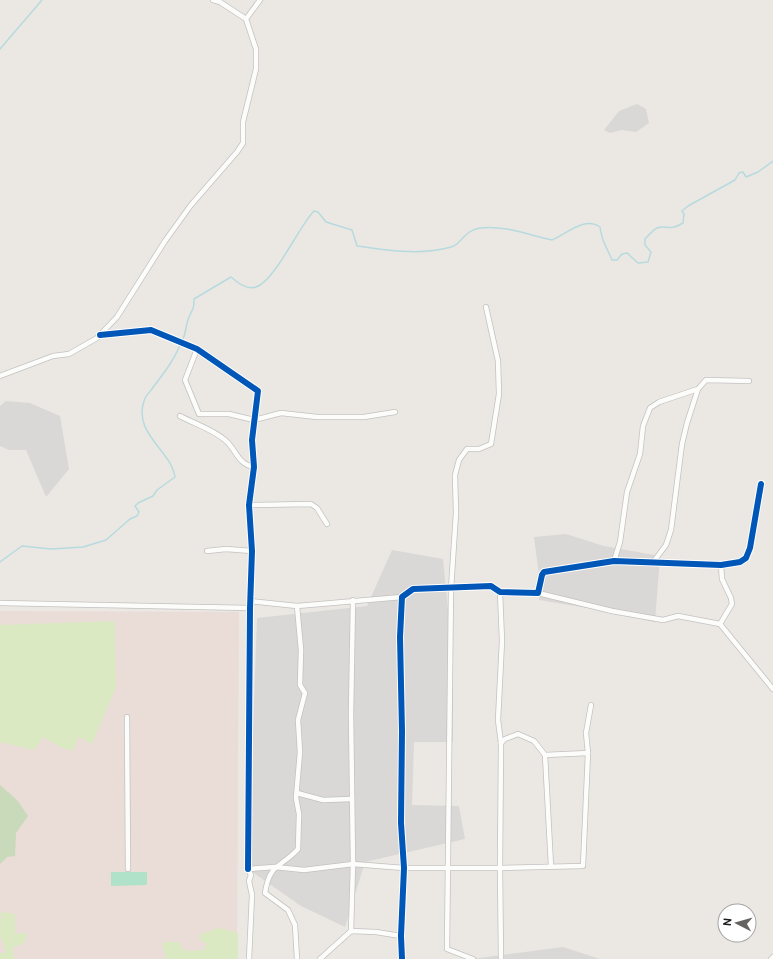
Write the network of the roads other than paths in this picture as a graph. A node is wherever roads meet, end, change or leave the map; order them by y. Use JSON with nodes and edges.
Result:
{"nodes":[{"id":1,"x":213,"y":0,"type":"edge"},
{"id":2,"x":260,"y":0,"type":"edge"},
{"id":3,"x":246,"y":19,"type":"junction"},
{"id":4,"x":486,"y":307,"type":"dead end"},
{"id":5,"x":100,"y":335,"type":"junction"},
{"id":6,"x":197,"y":349,"type":"junction"},
{"id":7,"x":0,"y":376,"type":"edge"},
{"id":8,"x":749,"y":381,"type":"dead end"},
{"id":9,"x":698,"y":389,"type":"junction"},
{"id":10,"x":395,"y":412,"type":"dead end"},
{"id":11,"x":180,"y":416,"type":"dead end"},
{"id":12,"x":254,"y":420,"type":"junction"},
{"id":13,"x":254,"y":467,"type":"junction"},
{"id":14,"x":761,"y":484,"type":"dead end"},
{"id":15,"x":249,"y":505,"type":"junction"},
{"id":16,"x":326,"y":524,"type":"dead end"},
{"id":17,"x":207,"y":551,"type":"dead end"},
{"id":18,"x":252,"y":551,"type":"junction"},
{"id":19,"x":614,"y":561,"type":"junction"},
{"id":20,"x":654,"y":562,"type":"junction"},
{"id":21,"x":721,"y":565,"type":"junction"},
{"id":22,"x":451,"y":589,"type":"junction"},
{"id":23,"x":500,"y":592,"type":"junction"},
{"id":24,"x":538,"y":593,"type":"junction"},
{"id":25,"x":402,"y":597,"type":"junction"},
{"id":26,"x":353,"y":600,"type":"junction"},
{"id":27,"x":250,"y":601,"type":"junction"},
{"id":28,"x":0,"y":604,"type":"edge"},
{"id":29,"x":297,"y":606,"type":"junction"},
{"id":30,"x":250,"y":608,"type":"junction"},
{"id":31,"x":720,"y":624,"type":"junction"},
{"id":32,"x":773,"y":689,"type":"edge"},
{"id":33,"x":591,"y":705,"type":"dead end"},
{"id":34,"x":127,"y":717,"type":"dead end"},
{"id":35,"x":501,"y":743,"type":"junction"},
{"id":36,"x":588,"y":753,"type":"junction"},
{"id":37,"x":545,"y":755,"type":"junction"},
{"id":38,"x":297,"y":793,"type":"junction"},
{"id":39,"x":352,"y":799,"type":"junction"},
{"id":40,"x":353,"y":864,"type":"junction"},
{"id":41,"x":551,"y":866,"type":"junction"},
{"id":42,"x":275,"y":867,"type":"junction"},
{"id":43,"x":404,"y":868,"type":"junction"},
{"id":44,"x":500,"y":868,"type":"junction"},
{"id":45,"x":128,"y":869,"type":"dead end"},
{"id":46,"x":248,"y":869,"type":"junction"},
{"id":47,"x":447,"y":869,"type":"junction"},
{"id":48,"x":351,"y":931,"type":"junction"},
{"id":49,"x":401,"y":936,"type":"junction"},
{"id":50,"x":249,"y":959,"type":"edge"},
{"id":51,"x":297,"y":959,"type":"edge"},
{"id":52,"x":320,"y":959,"type":"edge"},
{"id":53,"x":402,"y":959,"type":"edge"},
{"id":54,"x":473,"y":959,"type":"edge"},
{"id":55,"x":500,"y":959,"type":"edge"}],
"edges":[{"from":1,"to":3,"type":"street"},
{"from":2,"to":3,"type":"street"},
{"from":3,"to":5,"type":"street"},
{"from":4,"to":22,"type":"street"},
{"from":5,"to":6,"type":"street"},
{"from":5,"to":7,"type":"street"},
{"from":6,"to":12,"type":"street"},
{"from":6,"to":12,"type":"street"},
{"from":8,"to":9,"type":"street"},
{"from":9,"to":19,"type":"street"},
{"from":9,"to":20,"type":"street"},
{"from":10,"to":12,"type":"street"},
{"from":11,"to":13,"type":"street"},
{"from":12,"to":13,"type":"street"},
{"from":13,"to":15,"type":"street"},
{"from":14,"to":21,"type":"street"},
{"from":15,"to":16,"type":"street"},
{"from":15,"to":18,"type":"street"},
{"from":17,"to":18,"type":"street"},
{"from":18,"to":27,"type":"street"},
{"from":19,"to":20,"type":"street"},
{"from":19,"to":24,"type":"street"},
{"from":20,"to":21,"type":"street"},
{"from":21,"to":31,"type":"street"},
{"from":22,"to":23,"type":"street"},
{"from":22,"to":25,"type":"street"},
{"from":22,"to":47,"type":"street"},
{"from":23,"to":24,"type":"street"},
{"from":23,"to":35,"type":"street"},
{"from":24,"to":31,"type":"street"},
{"from":25,"to":26,"type":"street"},
{"from":25,"to":43,"type":"street"},
{"from":26,"to":29,"type":"street"},
{"from":26,"to":39,"type":"street"},
{"from":27,"to":29,"type":"street"},
{"from":27,"to":30,"type":"street"},
{"from":28,"to":30,"type":"street"},
{"from":29,"to":38,"type":"street"},
{"from":30,"to":46,"type":"street"},
{"from":31,"to":32,"type":"street"},
{"from":33,"to":36,"type":"street"},
{"from":34,"to":45,"type":"street"},
{"from":35,"to":37,"type":"street"},
{"from":35,"to":44,"type":"street"},
{"from":36,"to":37,"type":"street"},
{"from":36,"to":41,"type":"street"},
{"from":37,"to":41,"type":"street"},
{"from":38,"to":39,"type":"street"},
{"from":38,"to":42,"type":"street"},
{"from":39,"to":40,"type":"street"},
{"from":40,"to":42,"type":"street"},
{"from":40,"to":43,"type":"street"},
{"from":40,"to":48,"type":"street"},
{"from":41,"to":44,"type":"street"},
{"from":42,"to":46,"type":"street"},
{"from":42,"to":51,"type":"street"},
{"from":43,"to":47,"type":"street"},
{"from":43,"to":49,"type":"street"},
{"from":44,"to":47,"type":"street"},
{"from":44,"to":55,"type":"street"},
{"from":46,"to":50,"type":"street"},
{"from":47,"to":54,"type":"street"},
{"from":48,"to":49,"type":"street"},
{"from":48,"to":52,"type":"street"},
{"from":49,"to":53,"type":"street"}]}
